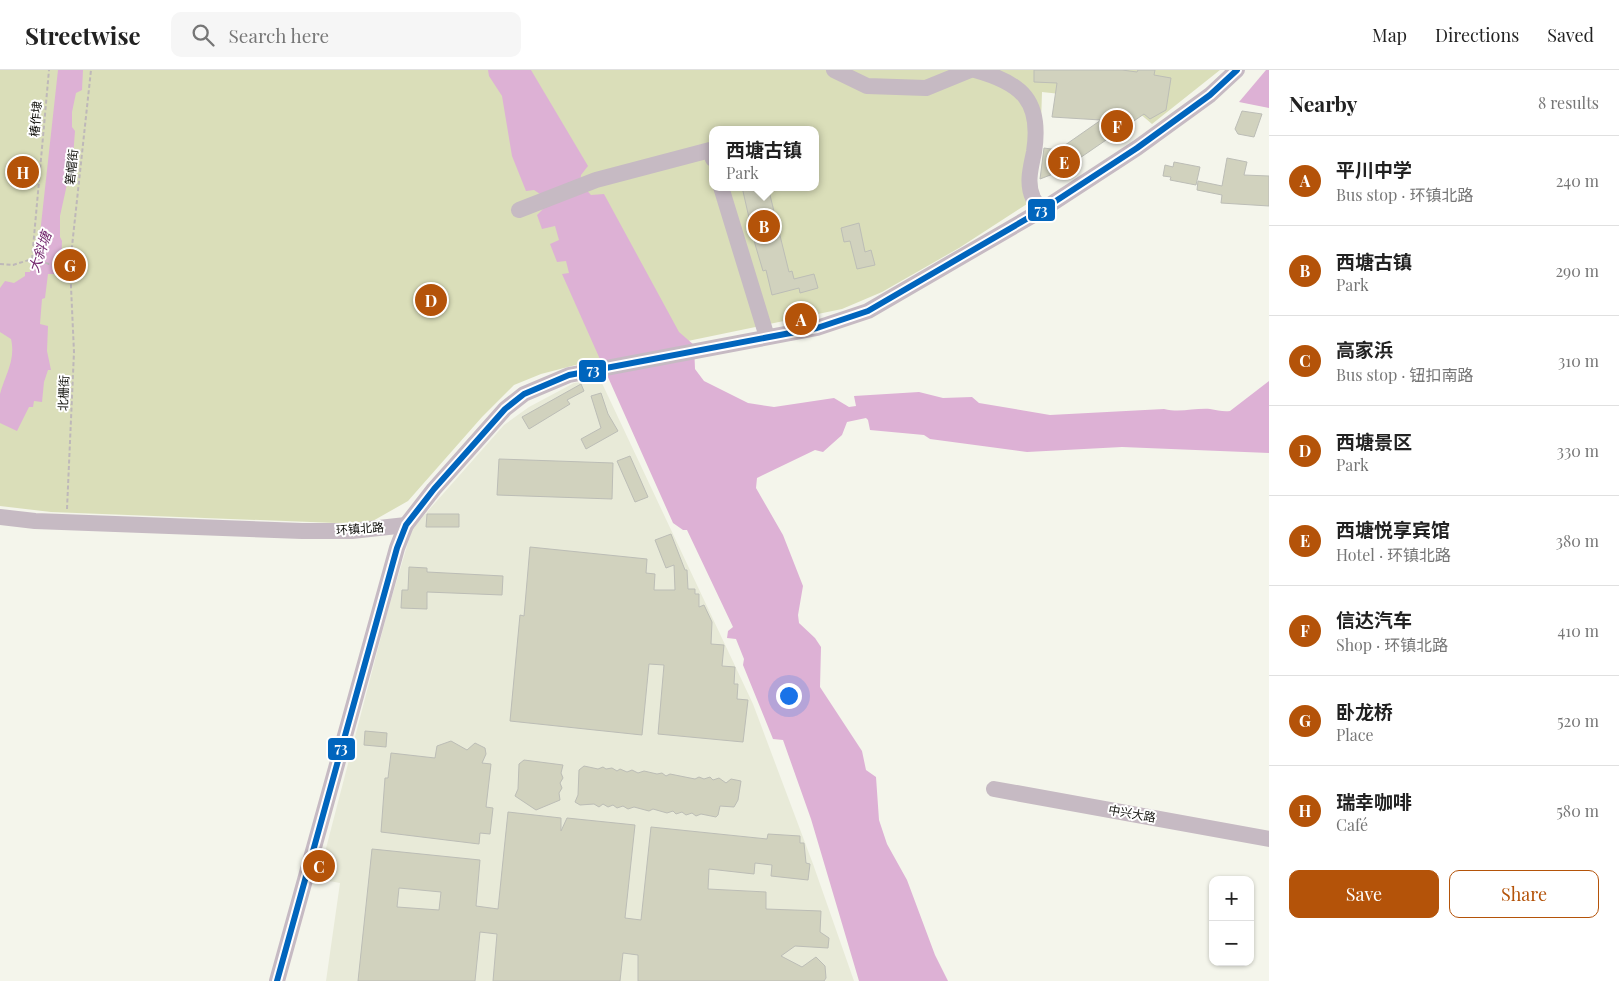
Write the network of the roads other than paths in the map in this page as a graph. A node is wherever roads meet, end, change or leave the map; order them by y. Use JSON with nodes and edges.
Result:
{"nodes":[{"id":1,"x":834,"y":70,"type":"edge"},
{"id":2,"x":970,"y":70,"type":"edge"},
{"id":3,"x":975,"y":70,"type":"edge"},
{"id":4,"x":1237,"y":70,"type":"edge"},
{"id":5,"x":709,"y":150,"type":"edge"},
{"id":6,"x":722,"y":191,"type":"edge"},
{"id":7,"x":519,"y":210,"type":"dead end"},
{"id":8,"x":1042,"y":210,"type":"junction"},
{"id":9,"x":767,"y":337,"type":"junction"},
{"id":10,"x":0,"y":517,"type":"edge"},
{"id":11,"x":406,"y":525,"type":"junction"},
{"id":12,"x":994,"y":789,"type":"dead end"},
{"id":13,"x":1269,"y":839,"type":"edge"},
{"id":14,"x":277,"y":981,"type":"edge"}],
"edges":[{"from":1,"to":2,"type":"street"},
{"from":3,"to":8,"type":"street"},
{"from":4,"to":8,"type":"street"},
{"from":5,"to":7,"type":"street"},
{"from":6,"to":9,"type":"street"},
{"from":8,"to":9,"type":"street"},
{"from":9,"to":11,"type":"street"},
{"from":10,"to":11,"type":"street","name":"环镇北路"},
{"from":11,"to":14,"type":"street"},
{"from":12,"to":13,"type":"street","name":"中兴大路"}]}
